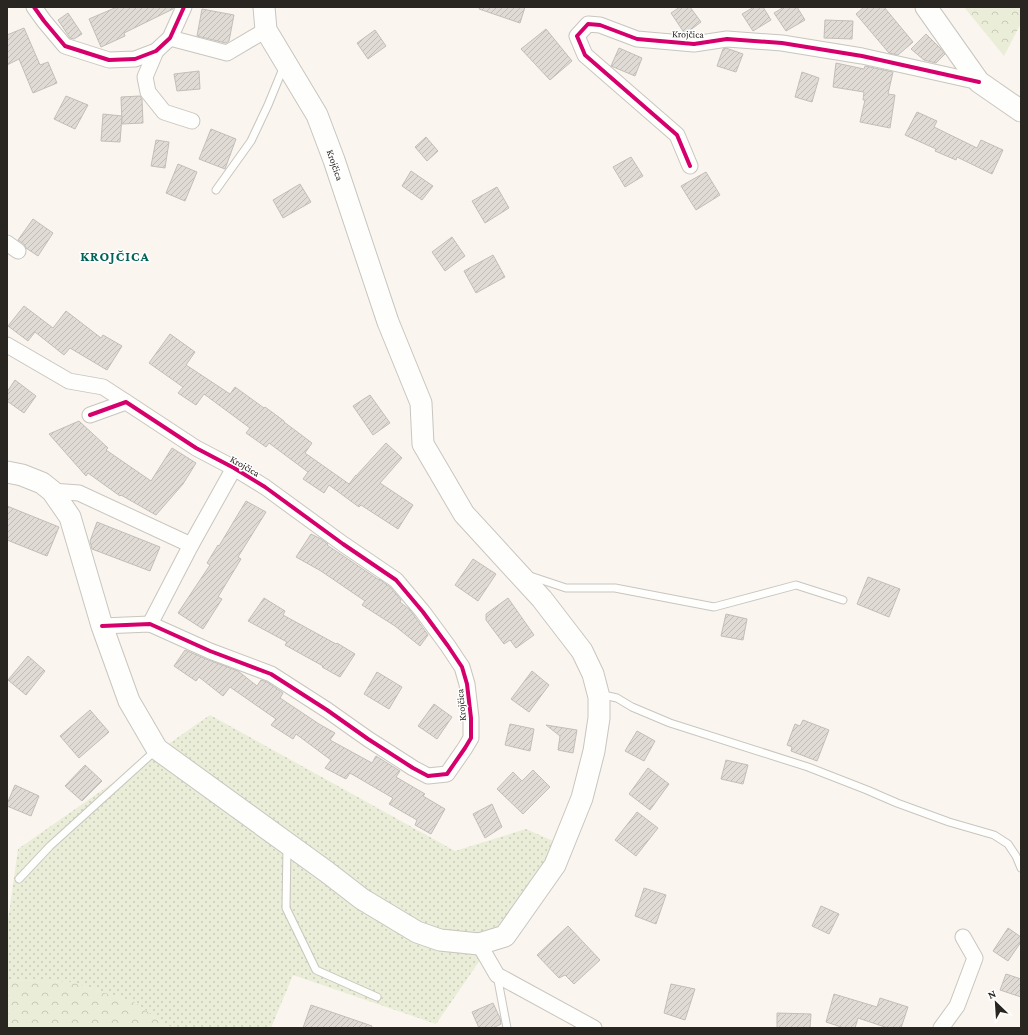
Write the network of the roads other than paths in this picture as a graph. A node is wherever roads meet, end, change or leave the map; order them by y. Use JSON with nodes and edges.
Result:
{"nodes":[{"id":1,"x":34,"y":7,"type":"edge"},
{"id":2,"x":184,"y":7,"type":"edge"},
{"id":3,"x":264,"y":7,"type":"edge"},
{"id":4,"x":926,"y":7,"type":"edge"},
{"id":5,"x":266,"y":30,"type":"junction"},
{"id":6,"x":170,"y":38,"type":"junction"},
{"id":7,"x":156,"y":51,"type":"junction"},
{"id":8,"x":285,"y":62,"type":"junction"},
{"id":9,"x":980,"y":82,"type":"junction"},
{"id":10,"x":1021,"y":111,"type":"edge"},
{"id":11,"x":192,"y":121,"type":"dead end"},
{"id":12,"x":690,"y":166,"type":"dead end"},
{"id":13,"x":216,"y":190,"type":"dead end"},
{"id":14,"x":7,"y":345,"type":"edge"},
{"id":15,"x":126,"y":402,"type":"junction"},
{"id":16,"x":90,"y":416,"type":"dead end"},
{"id":17,"x":234,"y":468,"type":"junction"},
{"id":18,"x":7,"y":472,"type":"edge"},
{"id":19,"x":52,"y":491,"type":"junction"},
{"id":20,"x":192,"y":545,"type":"junction"},
{"id":21,"x":516,"y":572,"type":"junction"},
{"id":22,"x":843,"y":600,"type":"dead end"},
{"id":23,"x":150,"y":624,"type":"junction"},
{"id":24,"x":102,"y":626,"type":"junction"},
{"id":25,"x":599,"y":697,"type":"junction"},
{"id":26,"x":158,"y":749,"type":"junction"},
{"id":27,"x":287,"y":843,"type":"junction"},
{"id":28,"x":1021,"y":868,"type":"edge"},
{"id":29,"x":19,"y":879,"type":"dead end"},
{"id":30,"x":963,"y":937,"type":"dead end"},
{"id":31,"x":479,"y":944,"type":"junction"},
{"id":32,"x":497,"y":975,"type":"junction"},
{"id":33,"x":377,"y":997,"type":"dead end"},
{"id":34,"x":507,"y":1028,"type":"edge"},
{"id":35,"x":594,"y":1028,"type":"edge"},
{"id":36,"x":941,"y":1028,"type":"edge"}],
"edges":[{"from":1,"to":7,"type":"street"},
{"from":2,"to":6,"type":"street"},
{"from":3,"to":5,"type":"main road","name":"Krojčica"},
{"from":4,"to":9,"type":"main road","name":"Krojčica"},
{"from":5,"to":6,"type":"street"},
{"from":5,"to":8,"type":"main road","name":"Krojčica"},
{"from":6,"to":7,"type":"street"},
{"from":7,"to":11,"type":"street"},
{"from":8,"to":13,"type":"lane"},
{"from":8,"to":21,"type":"main road","name":"Krojčica"},
{"from":9,"to":10,"type":"main road","name":"Krojčica"},
{"from":9,"to":12,"type":"street","name":"Krojčica"},
{"from":14,"to":15,"type":"street","name":"Krojčica"},
{"from":15,"to":16,"type":"street"},
{"from":15,"to":17,"type":"street","name":"Krojčica"},
{"from":17,"to":20,"type":"street","name":"Krojčica"},
{"from":17,"to":23,"type":"street","name":"Krojčica"},
{"from":18,"to":19,"type":"main road","name":"Krojčica"},
{"from":19,"to":20,"type":"street"},
{"from":19,"to":24,"type":"main road","name":"Krojčica"},
{"from":20,"to":23,"type":"street","name":"Krojčica"},
{"from":21,"to":22,"type":"lane"},
{"from":21,"to":25,"type":"main road","name":"Krojčica"},
{"from":23,"to":24,"type":"street","name":"Krojčica"},
{"from":24,"to":26,"type":"main road","name":"Krojčica"},
{"from":25,"to":28,"type":"lane"},
{"from":25,"to":31,"type":"main road","name":"Krojčica"},
{"from":26,"to":27,"type":"main road","name":"Krojčica"},
{"from":26,"to":29,"type":"lane"},
{"from":27,"to":31,"type":"main road","name":"Krojčica"},
{"from":27,"to":33,"type":"lane"},
{"from":30,"to":36,"type":"street"},
{"from":31,"to":32,"type":"street"},
{"from":32,"to":34,"type":"lane"},
{"from":32,"to":35,"type":"street"}]}
